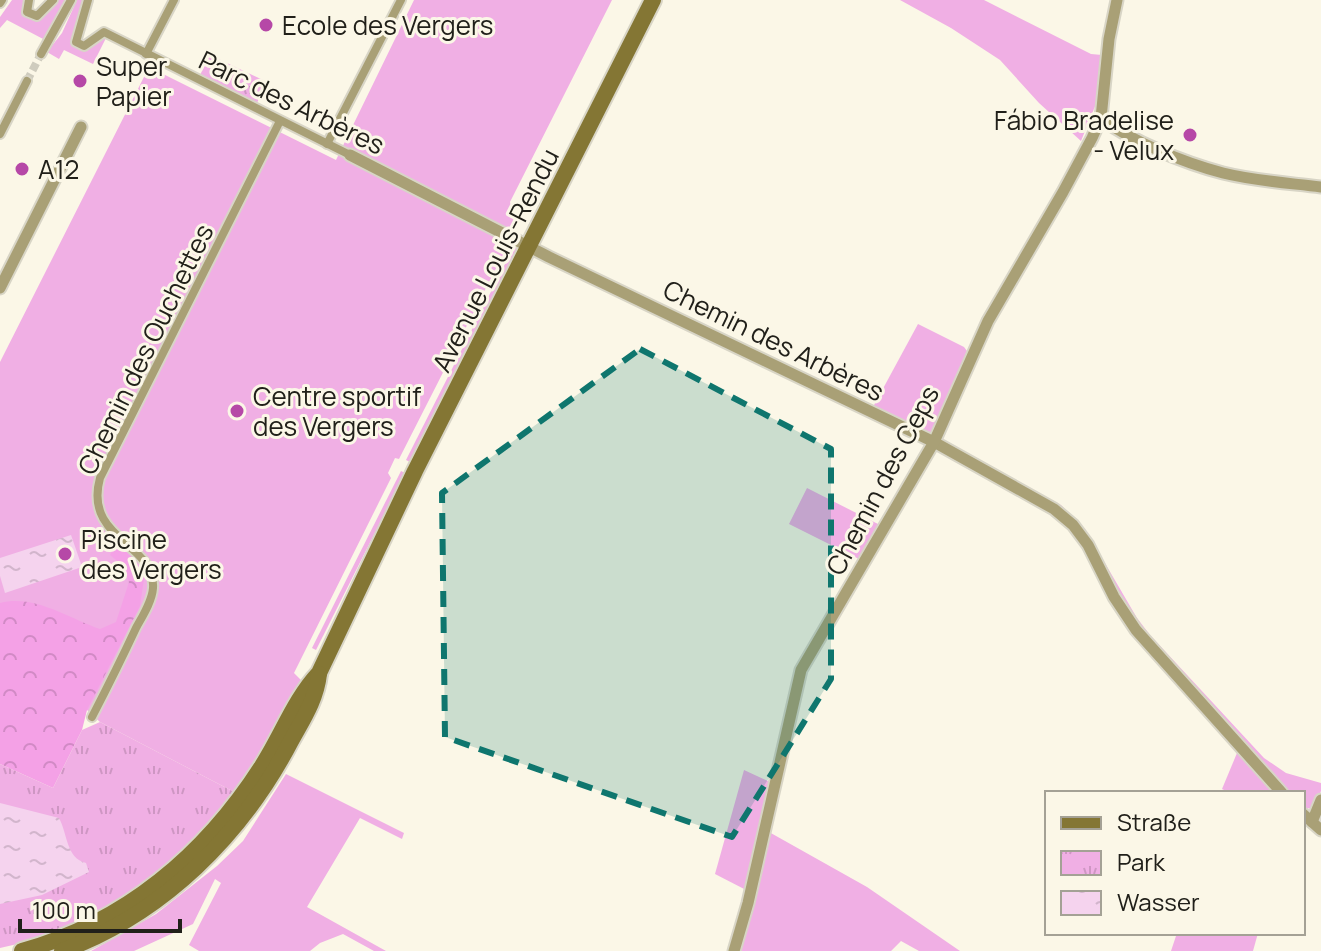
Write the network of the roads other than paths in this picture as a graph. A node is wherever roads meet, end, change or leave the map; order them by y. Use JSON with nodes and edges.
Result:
{"nodes":[{"id":1,"x":29,"y":0,"type":"edge"},
{"id":2,"x":53,"y":0,"type":"edge"},
{"id":3,"x":71,"y":0,"type":"edge"},
{"id":4,"x":88,"y":0,"type":"edge"},
{"id":5,"x":174,"y":0,"type":"edge"},
{"id":6,"x":401,"y":0,"type":"edge"},
{"id":7,"x":653,"y":0,"type":"edge"},
{"id":8,"x":1117,"y":0,"type":"edge"},
{"id":9,"x":41,"y":54,"type":"tunnel mouth"},
{"id":10,"x":146,"y":54,"type":"junction"},
{"id":11,"x":27,"y":81,"type":"tunnel mouth"},
{"id":12,"x":1101,"y":118,"type":"junction"},
{"id":13,"x":280,"y":121,"type":"junction"},
{"id":14,"x":81,"y":127,"type":"dead end"},
{"id":15,"x":0,"y":134,"type":"edge"},
{"id":16,"x":327,"y":144,"type":"junction"},
{"id":17,"x":350,"y":155,"type":"joint"},
{"id":18,"x":1321,"y":187,"type":"edge"},
{"id":19,"x":529,"y":247,"type":"junction"},
{"id":20,"x":0,"y":288,"type":"edge"},
{"id":21,"x":934,"y":442,"type":"junction"},
{"id":22,"x":319,"y":673,"type":"junction"},
{"id":23,"x":92,"y":717,"type":"dead end"},
{"id":24,"x":1280,"y":791,"type":"edge"},
{"id":25,"x":1321,"y":800,"type":"edge"},
{"id":26,"x":1312,"y":822,"type":"edge"},
{"id":27,"x":22,"y":951,"type":"edge"},
{"id":28,"x":62,"y":951,"type":"edge"},
{"id":29,"x":734,"y":951,"type":"edge"}],
"edges":[{"from":1,"to":2,"type":"street"},
{"from":3,"to":9,"type":"street"},
{"from":4,"to":10,"type":"street","name":"Parc des Arbères"},
{"from":5,"to":10,"type":"street"},
{"from":6,"to":16,"type":"street"},
{"from":7,"to":19,"type":"main road","name":"Avenue Louis-Rendu"},
{"from":8,"to":12,"type":"street","name":"Chemin des Ceps"},
{"from":10,"to":13,"type":"street","name":"Parc des Arbères"},
{"from":11,"to":15,"type":"street"},
{"from":12,"to":18,"type":"street"},
{"from":12,"to":21,"type":"street","name":"Chemin des Ceps"},
{"from":13,"to":16,"type":"street","name":"Parc des Arbères"},
{"from":13,"to":23,"type":"street","name":"Chemin des Ouchettes"},
{"from":14,"to":20,"type":"street"},
{"from":16,"to":17,"type":"street","name":"Parc des Arbères"},
{"from":17,"to":19,"type":"street","name":"Parc des Arbères"},
{"from":19,"to":21,"type":"street","name":"Chemin des Arbères"},
{"from":19,"to":22,"type":"main road","name":"Avenue Louis-Rendu"},
{"from":21,"to":24,"type":"street","name":"Chemin des Arbères"},
{"from":21,"to":29,"type":"street","name":"Chemin des Ceps"},
{"from":22,"to":27,"type":"main road","name":"Avenue Louis-Rendu"},
{"from":22,"to":28,"type":"main road","name":"Avenue Louis-Rendu"},
{"from":25,"to":26,"type":"street"}]}
